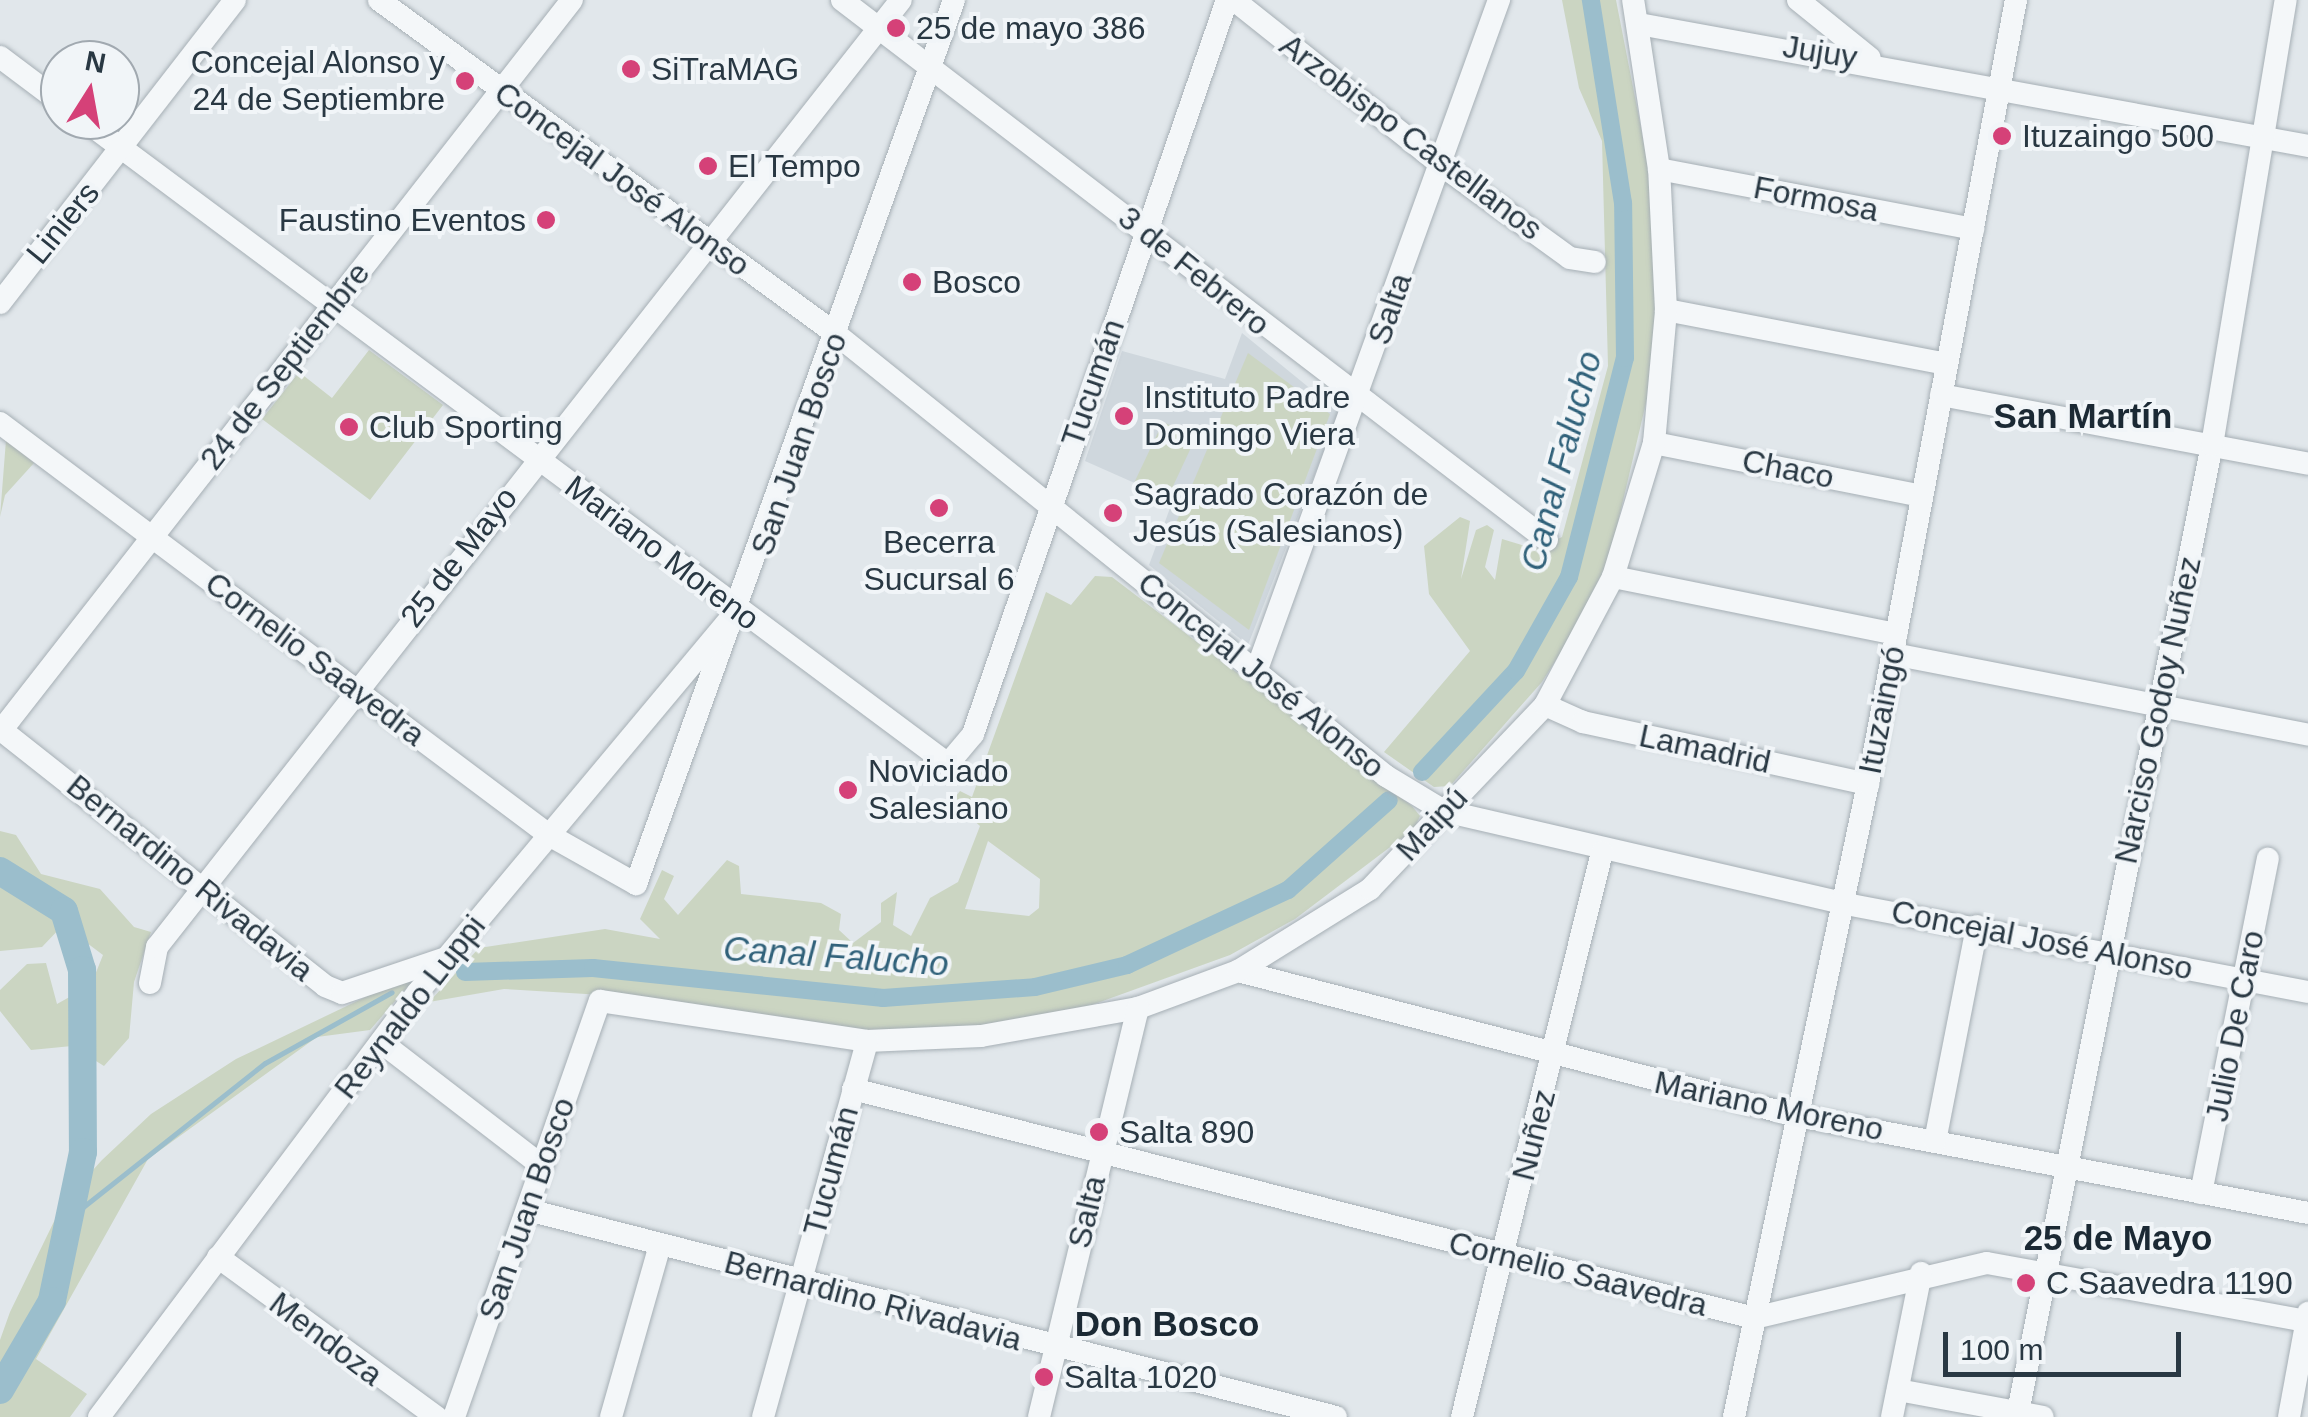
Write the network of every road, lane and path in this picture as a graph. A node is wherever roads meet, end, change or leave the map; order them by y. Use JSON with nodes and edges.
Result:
{"nodes":[{"id":1,"x":235,"y":0,"type":"edge"},
{"id":2,"x":379,"y":0,"type":"edge"},
{"id":3,"x":572,"y":0,"type":"edge"},
{"id":4,"x":842,"y":0,"type":"edge"},
{"id":5,"x":901,"y":0,"type":"edge"},
{"id":6,"x":954,"y":0,"type":"edge"},
{"id":7,"x":1231,"y":0,"type":"edge"},
{"id":8,"x":1500,"y":0,"type":"edge"},
{"id":9,"x":1633,"y":0,"type":"edge"},
{"id":10,"x":1798,"y":0,"type":"edge"},
{"id":11,"x":2016,"y":0,"type":"edge"},
{"id":12,"x":2286,"y":0,"type":"edge"},
{"id":13,"x":1639,"y":24,"type":"junction"},
{"id":14,"x":879,"y":27,"type":"junction"},
{"id":15,"x":0,"y":56,"type":"edge"},
{"id":16,"x":1873,"y":60,"type":"junction"},
{"id":17,"x":930,"y":63,"type":"junction"},
{"id":18,"x":2000,"y":86,"type":"junction"},
{"id":19,"x":40,"y":87,"type":"edge"},
{"id":20,"x":500,"y":92,"type":"junction"},
{"id":21,"x":2260,"y":137,"type":"junction"},
{"id":22,"x":110,"y":140,"type":"edge"},
{"id":23,"x":2308,"y":146,"type":"edge"},
{"id":24,"x":122,"y":149,"type":"junction"},
{"id":25,"x":1440,"y":164,"type":"junction"},
{"id":26,"x":1659,"y":170,"type":"junction"},
{"id":27,"x":1972,"y":228,"type":"junction"},
{"id":28,"x":1145,"y":230,"type":"junction"},
{"id":29,"x":712,"y":243,"type":"junction"},
{"id":30,"x":1595,"y":262,"type":"dead end"},
{"id":31,"x":0,"y":303,"type":"edge"},
{"id":32,"x":331,"y":305,"type":"junction"},
{"id":33,"x":1666,"y":310,"type":"junction"},
{"id":34,"x":836,"y":334,"type":"junction"},
{"id":35,"x":1947,"y":364,"type":"junction"},
{"id":36,"x":1941,"y":395,"type":"junction"},
{"id":37,"x":1358,"y":402,"type":"junction"},
{"id":38,"x":0,"y":423,"type":"edge"},
{"id":39,"x":1654,"y":443,"type":"junction"},
{"id":40,"x":2212,"y":445,"type":"junction"},
{"id":41,"x":537,"y":458,"type":"junction"},
{"id":42,"x":2308,"y":464,"type":"edge"},
{"id":43,"x":1922,"y":496,"type":"junction"},
{"id":44,"x":1052,"y":506,"type":"junction"},
{"id":45,"x":153,"y":538,"type":"junction"},
{"id":46,"x":1547,"y":540,"type":"dead end"},
{"id":47,"x":1613,"y":577,"type":"junction"},
{"id":48,"x":737,"y":610,"type":"junction"},
{"id":49,"x":1894,"y":644,"type":"junction"},
{"id":50,"x":1256,"y":672,"type":"junction"},
{"id":51,"x":356,"y":690,"type":"junction"},
{"id":52,"x":1545,"y":704,"type":"junction"},
{"id":53,"x":2160,"y":706,"type":"junction"},
{"id":54,"x":1,"y":730,"type":"edge"},
{"id":55,"x":2308,"y":735,"type":"edge"},
{"id":56,"x":955,"y":763,"type":"joint"},
{"id":57,"x":1868,"y":784,"type":"junction"},
{"id":58,"x":1444,"y":811,"type":"junction"},
{"id":59,"x":549,"y":835,"type":"junction"},
{"id":60,"x":1602,"y":852,"type":"junction"},
{"id":61,"x":2268,"y":859,"type":"dead end"},
{"id":62,"x":636,"y":884,"type":"joint"},
{"id":63,"x":202,"y":890,"type":"junction"},
{"id":64,"x":1841,"y":903,"type":"junction"},
{"id":65,"x":1977,"y":926,"type":"junction"},
{"id":66,"x":2108,"y":949,"type":"junction"},
{"id":67,"x":446,"y":958,"type":"junction"},
{"id":68,"x":1238,"y":971,"type":"junction"},
{"id":69,"x":2244,"y":979,"type":"junction"},
{"id":70,"x":150,"y":984,"type":"dead end"},
{"id":71,"x":2308,"y":992,"type":"edge"},
{"id":72,"x":600,"y":1001,"type":"joint"},
{"id":73,"x":1138,"y":1008,"type":"junction"},
{"id":74,"x":867,"y":1041,"type":"junction"},
{"id":75,"x":381,"y":1042,"type":"junction"},
{"id":76,"x":1554,"y":1058,"type":"junction"},
{"id":77,"x":853,"y":1089,"type":"junction"},
{"id":78,"x":1793,"y":1115,"type":"junction"},
{"id":79,"x":1935,"y":1141,"type":"junction"},
{"id":80,"x":1100,"y":1157,"type":"junction"},
{"id":81,"x":542,"y":1166,"type":"junction"},
{"id":82,"x":2064,"y":1167,"type":"junction"},
{"id":83,"x":2201,"y":1193,"type":"junction"},
{"id":84,"x":528,"y":1210,"type":"junction"},
{"id":85,"x":2308,"y":1213,"type":"edge"},
{"id":86,"x":660,"y":1245,"type":"junction"},
{"id":87,"x":1505,"y":1254,"type":"junction"},
{"id":88,"x":218,"y":1257,"type":"junction"},
{"id":89,"x":2045,"y":1270,"type":"junction"},
{"id":90,"x":1921,"y":1272,"type":"junction"},
{"id":91,"x":800,"y":1282,"type":"junction"},
{"id":92,"x":2307,"y":1317,"type":"edge"},
{"id":93,"x":1754,"y":1318,"type":"junction"},
{"id":94,"x":1055,"y":1349,"type":"junction"},
{"id":95,"x":1898,"y":1390,"type":"junction"},
{"id":96,"x":2018,"y":1415,"type":"edge"},
{"id":97,"x":429,"y":1416,"type":"edge"},
{"id":98,"x":99,"y":1417,"type":"edge"},
{"id":99,"x":454,"y":1417,"type":"edge"},
{"id":100,"x":612,"y":1417,"type":"edge"},
{"id":101,"x":763,"y":1417,"type":"edge"},
{"id":102,"x":1038,"y":1417,"type":"edge"},
{"id":103,"x":1336,"y":1417,"type":"edge"},
{"id":104,"x":1462,"y":1417,"type":"edge"},
{"id":105,"x":1734,"y":1417,"type":"edge"},
{"id":106,"x":1892,"y":1417,"type":"edge"},
{"id":107,"x":2043,"y":1417,"type":"edge"},
{"id":108,"x":2289,"y":1417,"type":"edge"}],
"edges":[{"from":1,"to":24,"type":"street","name":"Liniers"},
{"from":2,"to":20,"type":"street","name":"Concejal José Alonso"},
{"from":3,"to":20,"type":"street","name":"24 de Septiembre"},
{"from":4,"to":14,"type":"street","name":"3 de Febrero"},
{"from":5,"to":14,"type":"street","name":"25 de Mayo"},
{"from":6,"to":17,"type":"street","name":"San Juan Bosco"},
{"from":7,"to":25,"type":"street","name":"Arzobispo Castellanos"},
{"from":7,"to":28,"type":"street","name":"Tucumán"},
{"from":8,"to":25,"type":"street","name":"Salta"},
{"from":9,"to":13,"type":"street","name":"Maipú"},
{"from":10,"to":16,"type":"street"},
{"from":11,"to":18,"type":"street","name":"Ituzaingó"},
{"from":12,"to":21,"type":"street","name":"Narciso Godoy Nuñez"},
{"from":13,"to":16,"type":"street","name":"Jujuy"},
{"from":13,"to":26,"type":"street","name":"Maipú"},
{"from":14,"to":17,"type":"street","name":"3 de Febrero"},
{"from":14,"to":29,"type":"street","name":"25 de Mayo"},
{"from":15,"to":19,"type":"street"},
{"from":16,"to":18,"type":"street","name":"Jujuy"},
{"from":17,"to":28,"type":"street","name":"3 de Febrero"},
{"from":17,"to":34,"type":"street","name":"San Juan Bosco"},
{"from":18,"to":21,"type":"street","name":"Jujuy"},
{"from":18,"to":27,"type":"street","name":"Ituzaingó"},
{"from":20,"to":29,"type":"street","name":"Concejal José Alonso"},
{"from":20,"to":32,"type":"street","name":"24 de Septiembre"},
{"from":21,"to":23,"type":"street","name":"Jujuy"},
{"from":21,"to":40,"type":"street","name":"Narciso Godoy Nuñez"},
{"from":22,"to":24,"type":"street","name":"Mariano Moreno"},
{"from":24,"to":31,"type":"street","name":"Liniers"},
{"from":24,"to":32,"type":"street","name":"Mariano Moreno"},
{"from":25,"to":30,"type":"street","name":"Arzobispo Castellanos"},
{"from":25,"to":37,"type":"street","name":"Salta"},
{"from":26,"to":27,"type":"street","name":"Formosa"},
{"from":26,"to":33,"type":"street","name":"Maipú"},
{"from":27,"to":35,"type":"street","name":"Ituzaingó"},
{"from":28,"to":37,"type":"street","name":"3 de Febrero"},
{"from":28,"to":44,"type":"street","name":"Tucumán"},
{"from":29,"to":34,"type":"street","name":"Concejal José Alonso"},
{"from":29,"to":41,"type":"street","name":"25 de Mayo"},
{"from":32,"to":41,"type":"street","name":"Mariano Moreno"},
{"from":32,"to":45,"type":"street","name":"24 de Septiembre"},
{"from":33,"to":35,"type":"street"},
{"from":33,"to":39,"type":"street","name":"Maipú"},
{"from":34,"to":44,"type":"street","name":"Concejal José Alonso"},
{"from":34,"to":48,"type":"street","name":"San Juan Bosco"},
{"from":35,"to":36,"type":"street","name":"Ituzaingó"},
{"from":36,"to":40,"type":"street"},
{"from":36,"to":43,"type":"street","name":"Ituzaingó"},
{"from":37,"to":46,"type":"street","name":"3 de Febrero"},
{"from":37,"to":50,"type":"street","name":"Salta"},
{"from":38,"to":45,"type":"street","name":"Cornelio Saavedra"},
{"from":39,"to":43,"type":"street","name":"Chaco"},
{"from":39,"to":47,"type":"street","name":"Maipú"},
{"from":40,"to":42,"type":"street"},
{"from":40,"to":53,"type":"street","name":"Narciso Godoy Nuñez"},
{"from":41,"to":48,"type":"street","name":"Mariano Moreno"},
{"from":41,"to":51,"type":"street","name":"25 de Mayo"},
{"from":43,"to":49,"type":"street","name":"Ituzaingó"},
{"from":44,"to":50,"type":"street","name":"Concejal José Alonso"},
{"from":44,"to":56,"type":"street","name":"Tucumán"},
{"from":45,"to":51,"type":"street","name":"Cornelio Saavedra"},
{"from":45,"to":54,"type":"street","name":"24 de Septiembre"},
{"from":47,"to":49,"type":"street"},
{"from":47,"to":52,"type":"street","name":"Maipú"},
{"from":48,"to":56,"type":"street","name":"Mariano Moreno"},
{"from":48,"to":59,"type":"street","name":"Reynaldo Luppi"},
{"from":48,"to":62,"type":"street","name":"San Juan Bosco"},
{"from":49,"to":53,"type":"street"},
{"from":49,"to":57,"type":"street","name":"Ituzaingó"},
{"from":50,"to":58,"type":"street","name":"Concejal José Alonso"},
{"from":51,"to":59,"type":"street","name":"Cornelio Saavedra"},
{"from":51,"to":63,"type":"street","name":"25 de Mayo"},
{"from":52,"to":57,"type":"street","name":"Lamadrid"},
{"from":52,"to":58,"type":"street","name":"Maipú"},
{"from":53,"to":55,"type":"street"},
{"from":53,"to":66,"type":"street","name":"Narciso Godoy Nuñez"},
{"from":54,"to":63,"type":"street","name":"Bernardino Rivadavia"},
{"from":57,"to":64,"type":"street","name":"Ituzaingó"},
{"from":58,"to":60,"type":"street","name":"Concejal José Alonso"},
{"from":58,"to":68,"type":"street","name":"Maipú"},
{"from":59,"to":62,"type":"street","name":"Cornelio Saavedra"},
{"from":59,"to":67,"type":"street","name":"Reynaldo Luppi"},
{"from":60,"to":64,"type":"street","name":"Concejal José Alonso"},
{"from":60,"to":76,"type":"street","name":"Nuñez"},
{"from":61,"to":69,"type":"street","name":"Julio De Caro"},
{"from":63,"to":67,"type":"street","name":"Bernardino Rivadavia"},
{"from":63,"to":70,"type":"street","name":"25 de Mayo"},
{"from":64,"to":65,"type":"street","name":"Concejal José Alonso"},
{"from":64,"to":78,"type":"street","name":"Ituzaingó"},
{"from":65,"to":66,"type":"street","name":"Concejal José Alonso"},
{"from":65,"to":79,"type":"street"},
{"from":66,"to":69,"type":"street","name":"Concejal José Alonso"},
{"from":66,"to":82,"type":"street","name":"Narciso Godoy Nuñez"},
{"from":67,"to":75,"type":"street","name":"Reynaldo Luppi"},
{"from":68,"to":73,"type":"street","name":"Maipú"},
{"from":68,"to":76,"type":"street","name":"Mariano Moreno"},
{"from":69,"to":71,"type":"street","name":"Concejal José Alonso"},
{"from":69,"to":83,"type":"street","name":"Julio De Caro"},
{"from":72,"to":74,"type":"street","name":"Maipú"},
{"from":72,"to":81,"type":"street","name":"San Juan Bosco"},
{"from":73,"to":74,"type":"street","name":"Maipú"},
{"from":73,"to":80,"type":"street","name":"Salta"},
{"from":74,"to":77,"type":"street","name":"Tucumán"},
{"from":75,"to":81,"type":"street"},
{"from":75,"to":88,"type":"street","name":"Reynaldo Luppi"},
{"from":76,"to":78,"type":"street","name":"Mariano Moreno"},
{"from":76,"to":87,"type":"street","name":"Nuñez"},
{"from":77,"to":80,"type":"street","name":"Cornelio Saavedra"},
{"from":77,"to":91,"type":"street","name":"Tucumán"},
{"from":78,"to":79,"type":"street","name":"Mariano Moreno"},
{"from":78,"to":93,"type":"street","name":"Ituzaingó"},
{"from":79,"to":82,"type":"street","name":"Mariano Moreno"},
{"from":80,"to":87,"type":"street","name":"Cornelio Saavedra"},
{"from":80,"to":94,"type":"street","name":"Salta"},
{"from":81,"to":84,"type":"street","name":"San Juan Bosco"},
{"from":82,"to":83,"type":"street","name":"Mariano Moreno"},
{"from":82,"to":89,"type":"street","name":"Narciso Godoy Nuñez"},
{"from":83,"to":85,"type":"street","name":"Mariano Moreno"},
{"from":84,"to":86,"type":"street","name":"Bernardino Rivadavia"},
{"from":84,"to":99,"type":"street","name":"San Juan Bosco"},
{"from":86,"to":91,"type":"street","name":"Bernardino Rivadavia"},
{"from":86,"to":100,"type":"street"},
{"from":87,"to":93,"type":"street","name":"Cornelio Saavedra"},
{"from":87,"to":104,"type":"street","name":"Nuñez"},
{"from":88,"to":97,"type":"street","name":"Mendoza"},
{"from":88,"to":98,"type":"street","name":"Reynaldo Luppi"},
{"from":89,"to":90,"type":"street","name":"Cornelio Saavedra"},
{"from":89,"to":92,"type":"street","name":"Cornelio Saavedra"},
{"from":89,"to":96,"type":"street","name":"Narciso Godoy Nuñez"},
{"from":90,"to":93,"type":"street","name":"Cornelio Saavedra"},
{"from":90,"to":95,"type":"street"},
{"from":91,"to":94,"type":"street","name":"Bernardino Rivadavia"},
{"from":91,"to":101,"type":"street","name":"Tucumán"},
{"from":92,"to":108,"type":"street"},
{"from":93,"to":105,"type":"street","name":"Ituzaingó"},
{"from":94,"to":102,"type":"street","name":"Salta"},
{"from":94,"to":103,"type":"street","name":"Bernardino Rivadavia"},
{"from":95,"to":96,"type":"street"},
{"from":95,"to":106,"type":"street"},
{"from":96,"to":107,"type":"street"}]}
